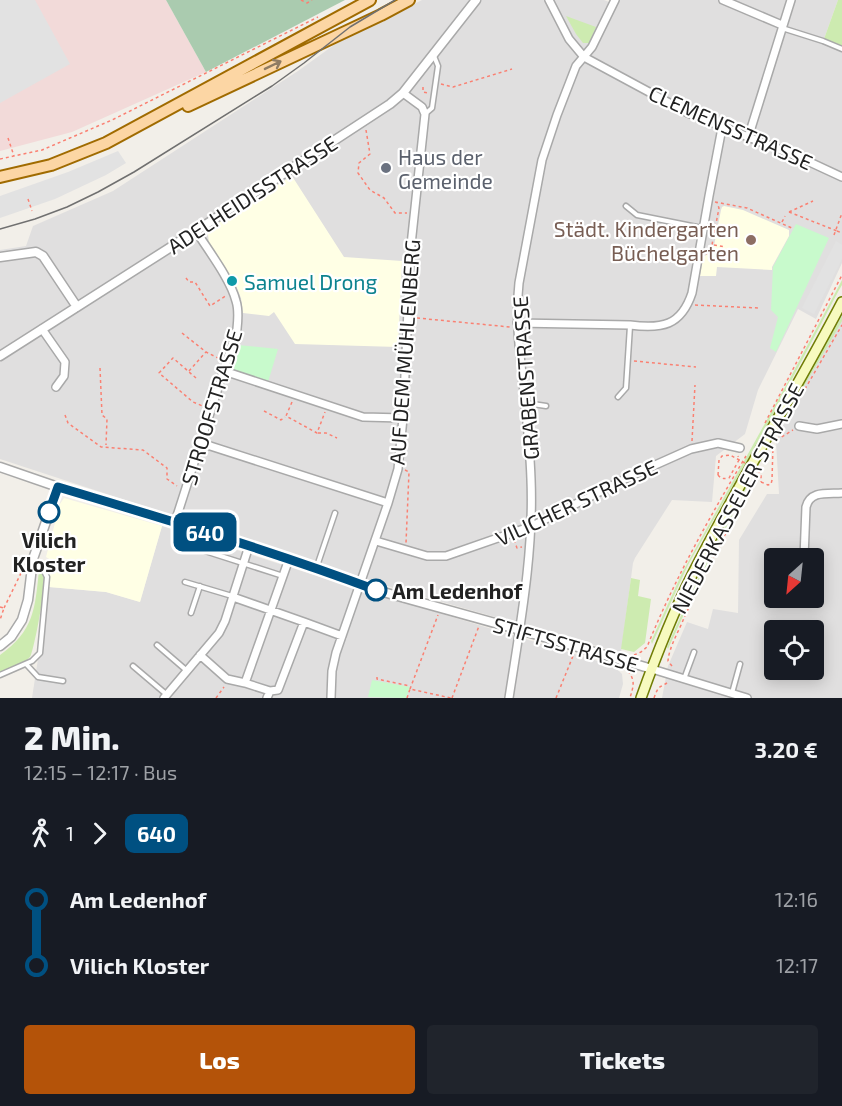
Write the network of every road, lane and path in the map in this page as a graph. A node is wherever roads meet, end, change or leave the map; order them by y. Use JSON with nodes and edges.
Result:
{"nodes":[{"id":1,"x":301,"y":0,"type":"edge"},
{"id":2,"x":312,"y":0,"type":"edge"},
{"id":3,"x":370,"y":0,"type":"edge"},
{"id":4,"x":410,"y":0,"type":"edge"},
{"id":5,"x":476,"y":0,"type":"edge"},
{"id":6,"x":549,"y":0,"type":"edge"},
{"id":7,"x":615,"y":0,"type":"edge"},
{"id":8,"x":723,"y":0,"type":"edge"},
{"id":9,"x":791,"y":0,"type":"edge"},
{"id":10,"x":308,"y":1,"type":"edge"},
{"id":11,"x":324,"y":14,"type":"dead end"},
{"id":12,"x":782,"y":26,"type":"junction"},
{"id":13,"x":842,"y":49,"type":"edge"},
{"id":14,"x":434,"y":55,"type":"junction"},
{"id":15,"x":584,"y":57,"type":"junction"},
{"id":16,"x":512,"y":69,"type":"dead end"},
{"id":17,"x":436,"y":83,"type":"junction"},
{"id":18,"x":423,"y":87,"type":"dead end"},
{"id":19,"x":425,"y":93,"type":"dead end"},
{"id":20,"x":406,"y":95,"type":"junction"},
{"id":21,"x":425,"y":114,"type":"junction"},
{"id":22,"x":361,"y":123,"type":"junction"},
{"id":23,"x":722,"y":128,"type":"junction"},
{"id":24,"x":8,"y":138,"type":"dead end"},
{"id":25,"x":748,"y":138,"type":"junction"},
{"id":26,"x":106,"y":142,"type":"junction"},
{"id":27,"x":14,"y":156,"type":"junction"},
{"id":28,"x":0,"y":159,"type":"edge"},
{"id":29,"x":0,"y":177,"type":"edge"},
{"id":30,"x":842,"y":177,"type":"edge"},
{"id":31,"x":28,"y":199,"type":"dead end"},
{"id":32,"x":708,"y":200,"type":"junction"},
{"id":33,"x":813,"y":201,"type":"dead end"},
{"id":34,"x":717,"y":202,"type":"junction"},
{"id":35,"x":626,"y":206,"type":"dead end"},
{"id":36,"x":32,"y":212,"type":"dead end"},
{"id":37,"x":414,"y":213,"type":"junction"},
{"id":38,"x":842,"y":213,"type":"edge"},
{"id":39,"x":785,"y":216,"type":"dead end"},
{"id":40,"x":782,"y":223,"type":"junction"},
{"id":41,"x":703,"y":228,"type":"junction"},
{"id":42,"x":794,"y":229,"type":"dead end"},
{"id":43,"x":196,"y":231,"type":"junction"},
{"id":44,"x":842,"y":233,"type":"edge"},
{"id":45,"x":834,"y":234,"type":"dead end"},
{"id":46,"x":712,"y":244,"type":"junction"},
{"id":47,"x":725,"y":247,"type":"dead end"},
{"id":48,"x":699,"y":255,"type":"junction"},
{"id":49,"x":0,"y":257,"type":"edge"},
{"id":50,"x":842,"y":274,"type":"edge"},
{"id":51,"x":186,"y":278,"type":"dead end"},
{"id":52,"x":233,"y":292,"type":"junction"},
{"id":53,"x":842,"y":302,"type":"edge"},
{"id":54,"x":688,"y":304,"type":"junction"},
{"id":55,"x":77,"y":307,"type":"junction"},
{"id":56,"x":758,"y":308,"type":"dead end"},
{"id":57,"x":407,"y":317,"type":"junction"},
{"id":58,"x":517,"y":325,"type":"junction"},
{"id":59,"x":630,"y":325,"type":"junction"},
{"id":60,"x":842,"y":325,"type":"edge"},
{"id":61,"x":42,"y":329,"type":"junction"},
{"id":62,"x":182,"y":333,"type":"dead end"},
{"id":63,"x":206,"y":352,"type":"junction"},
{"id":64,"x":0,"y":356,"type":"edge"},
{"id":65,"x":627,"y":360,"type":"junction"},
{"id":66,"x":227,"y":361,"type":"junction"},
{"id":67,"x":696,"y":367,"type":"dead end"},
{"id":68,"x":100,"y":368,"type":"dead end"},
{"id":69,"x":224,"y":371,"type":"junction"},
{"id":70,"x":189,"y":372,"type":"junction"},
{"id":71,"x":196,"y":378,"type":"dead end"},
{"id":72,"x":695,"y":385,"type":"dead end"},
{"id":73,"x":56,"y":387,"type":"dead end"},
{"id":74,"x":804,"y":391,"type":"dead end"},
{"id":75,"x":295,"y":394,"type":"junction"},
{"id":76,"x":618,"y":397,"type":"dead end"},
{"id":77,"x":525,"y":403,"type":"junction"},
{"id":78,"x":328,"y":405,"type":"junction"},
{"id":79,"x":546,"y":406,"type":"dead end"},
{"id":80,"x":211,"y":410,"type":"junction"},
{"id":81,"x":264,"y":411,"type":"dead end"},
{"id":82,"x":65,"y":415,"type":"dead end"},
{"id":83,"x":286,"y":416,"type":"junction"},
{"id":84,"x":404,"y":418,"type":"junction"},
{"id":85,"x":842,"y":424,"type":"edge"},
{"id":86,"x":799,"y":426,"type":"joint"},
{"id":87,"x":760,"y":430,"type":"dead end"},
{"id":88,"x":317,"y":432,"type":"junction"},
{"id":89,"x":337,"y":438,"type":"dead end"},
{"id":90,"x":201,"y":443,"type":"junction"},
{"id":91,"x":773,"y":444,"type":"junction"},
{"id":92,"x":105,"y":447,"type":"junction"},
{"id":93,"x":740,"y":448,"type":"joint"},
{"id":94,"x":691,"y":450,"type":"junction"},
{"id":95,"x":749,"y":450,"type":"dead end"},
{"id":96,"x":768,"y":454,"type":"dead end"},
{"id":97,"x":763,"y":463,"type":"dead end"},
{"id":98,"x":0,"y":467,"type":"edge"},
{"id":99,"x":398,"y":469,"type":"junction"},
{"id":100,"x":58,"y":487,"type":"junction"},
{"id":101,"x":185,"y":492,"type":"junction"},
{"id":102,"x":842,"y":493,"type":"edge"},
{"id":103,"x":388,"y":503,"type":"junction"},
{"id":104,"x":334,"y":513,"type":"dead end"},
{"id":105,"x":176,"y":522,"type":"junction"},
{"id":106,"x":532,"y":526,"type":"junction"},
{"id":107,"x":511,"y":533,"type":"junction"},
{"id":108,"x":376,"y":541,"type":"junction"},
{"id":109,"x":249,"y":546,"type":"junction"},
{"id":110,"x":529,"y":547,"type":"junction"},
{"id":111,"x":804,"y":548,"type":"edge"},
{"id":112,"x":406,"y":550,"type":"junction"},
{"id":113,"x":205,"y":551,"type":"dead end"},
{"id":114,"x":289,"y":559,"type":"junction"},
{"id":115,"x":33,"y":562,"type":"junction"},
{"id":116,"x":244,"y":564,"type":"junction"},
{"id":117,"x":316,"y":569,"type":"junction"},
{"id":118,"x":283,"y":576,"type":"junction"},
{"id":119,"x":185,"y":582,"type":"dead end"},
{"id":120,"x":360,"y":585,"type":"junction"},
{"id":121,"x":200,"y":586,"type":"junction"},
{"id":122,"x":233,"y":597,"type":"junction"},
{"id":123,"x":0,"y":607,"type":"edge"},
{"id":124,"x":4,"y":608,"type":"junction"},
{"id":125,"x":440,"y":609,"type":"junction"},
{"id":126,"x":271,"y":610,"type":"junction"},
{"id":127,"x":192,"y":613,"type":"dead end"},
{"id":128,"x":0,"y":620,"type":"edge"},
{"id":129,"x":482,"y":620,"type":"junction"},
{"id":130,"x":304,"y":622,"type":"junction"},
{"id":131,"x":520,"y":630,"type":"junction"},
{"id":132,"x":342,"y":636,"type":"junction"},
{"id":133,"x":157,"y":645,"type":"dead end"},
{"id":134,"x":0,"y":646,"type":"edge"},
{"id":135,"x":577,"y":646,"type":"junction"},
{"id":136,"x":694,"y":652,"type":"dead end"},
{"id":137,"x":200,"y":655,"type":"junction"},
{"id":138,"x":631,"y":663,"type":"junction"},
{"id":139,"x":26,"y":664,"type":"junction"},
{"id":140,"x":740,"y":664,"type":"dead end"},
{"id":141,"x":134,"y":666,"type":"dead end"},
{"id":142,"x":652,"y":669,"type":"junction"},
{"id":143,"x":187,"y":670,"type":"junction"},
{"id":144,"x":0,"y":675,"type":"edge"},
{"id":145,"x":670,"y":675,"type":"junction"},
{"id":146,"x":377,"y":677,"type":"dead end"},
{"id":147,"x":684,"y":679,"type":"junction"},
{"id":148,"x":229,"y":680,"type":"junction"},
{"id":149,"x":63,"y":681,"type":"dead end"},
{"id":150,"x":245,"y":683,"type":"junction"},
{"id":151,"x":411,"y":688,"type":"junction"},
{"id":152,"x":732,"y":693,"type":"junction"},
{"id":153,"x":269,"y":695,"type":"edge"},
{"id":154,"x":165,"y":696,"type":"edge"},
{"id":155,"x":216,"y":698,"type":"edge"},
{"id":156,"x":331,"y":698,"type":"edge"},
{"id":157,"x":407,"y":698,"type":"edge"},
{"id":158,"x":452,"y":698,"type":"edge"},
{"id":159,"x":509,"y":698,"type":"edge"},
{"id":160,"x":556,"y":698,"type":"edge"},
{"id":161,"x":630,"y":698,"type":"edge"},
{"id":162,"x":641,"y":698,"type":"edge"},
{"id":163,"x":654,"y":698,"type":"edge"},
{"id":164,"x":747,"y":698,"type":"edge"}],
"edges":[{"from":1,"to":10,"type":"path"},
{"from":2,"to":10,"type":"path"},
{"from":3,"to":26,"type":"main road"},
{"from":26,"to":4,"type":"main road","one_way":true},
{"from":5,"to":14,"type":"street","name":"ADELHEIDISSTRASSE"},
{"from":6,"to":15,"type":"street","name":"CLEMENSSTRASSE"},
{"from":7,"to":15,"type":"street","name":"GRABENSTRASSE"},
{"from":8,"to":12,"type":"street"},
{"from":9,"to":12,"type":"street"},
{"from":11,"to":27,"type":"path"},
{"from":12,"to":13,"type":"lane"},
{"from":12,"to":25,"type":"street"},
{"from":14,"to":17,"type":"lane","name":"AUF DEM MÜHLENBERG"},
{"from":14,"to":20,"type":"street","name":"ADELHEIDISSTRASSE"},
{"from":15,"to":23,"type":"street","name":"CLEMENSSTRASSE"},
{"from":15,"to":58,"type":"street","name":"GRABENSTRASSE"},
{"from":16,"to":17,"type":"path"},
{"from":17,"to":21,"type":"lane","name":"AUF DEM MÜHLENBERG"},
{"from":18,"to":19,"type":"path"},
{"from":20,"to":21,"type":"street"},
{"from":20,"to":22,"type":"street","name":"ADELHEIDISSTRASSE"},
{"from":21,"to":37,"type":"street","name":"AUF DEM MÜHLENBERG"},
{"from":22,"to":37,"type":"path"},
{"from":22,"to":43,"type":"street","name":"ADELHEIDISSTRASSE"},
{"from":23,"to":25,"type":"street","name":"CLEMENSSTRASSE"},
{"from":23,"to":32,"type":"street"},
{"from":24,"to":27,"type":"path"},
{"from":25,"to":30,"type":"street","name":"CLEMENSSTRASSE"},
{"from":26,"to":29,"type":"main road"},
{"from":27,"to":28,"type":"path"},
{"from":31,"to":36,"type":"path"},
{"from":32,"to":34,"type":"path"},
{"from":32,"to":41,"type":"street"},
{"from":33,"to":44,"type":"path","bridge":true},
{"from":34,"to":40,"type":"path"},
{"from":34,"to":46,"type":"path"},
{"from":35,"to":41,"type":"lane"},
{"from":37,"to":57,"type":"street","name":"AUF DEM MÜHLENBERG"},
{"from":38,"to":45,"type":"path"},
{"from":39,"to":40,"type":"path"},
{"from":40,"to":42,"type":"path"},
{"from":41,"to":48,"type":"street"},
{"from":43,"to":52,"type":"street","name":"STROOFSTRASSE"},
{"from":43,"to":55,"type":"street","name":"ADELHEIDISSTRASSE"},
{"from":46,"to":47,"type":"path"},
{"from":46,"to":48,"type":"path"},
{"from":48,"to":54,"type":"street"},
{"from":49,"to":55,"type":"street"},
{"from":50,"to":87,"type":"path"},
{"from":51,"to":52,"type":"path"},
{"from":52,"to":66,"type":"street","name":"STROOFSTRASSE"},
{"from":53,"to":142,"type":"main road","name":"NIEDERKASSELER STRASSE"},
{"from":54,"to":56,"type":"path"},
{"from":54,"to":59,"type":"street"},
{"from":55,"to":61,"type":"street","name":"ADELHEIDISSTRASSE"},
{"from":57,"to":58,"type":"path"},
{"from":57,"to":84,"type":"street","name":"AUF DEM MÜHLENBERG"},
{"from":58,"to":59,"type":"street"},
{"from":58,"to":77,"type":"street","name":"GRABENSTRASSE"},
{"from":59,"to":65,"type":"lane"},
{"from":60,"to":74,"type":"path"},
{"from":61,"to":64,"type":"street","name":"ADELHEIDISSTRASSE"},
{"from":61,"to":73,"type":"street"},
{"from":62,"to":63,"type":"path"},
{"from":63,"to":66,"type":"path"},
{"from":63,"to":70,"type":"path"},
{"from":65,"to":67,"type":"path"},
{"from":65,"to":76,"type":"lane"},
{"from":66,"to":69,"type":"street","name":"STROOFSTRASSE"},
{"from":68,"to":92,"type":"path"},
{"from":69,"to":75,"type":"street"},
{"from":69,"to":80,"type":"street","name":"STROOFSTRASSE"},
{"from":70,"to":71,"type":"path"},
{"from":70,"to":80,"type":"path"},
{"from":72,"to":94,"type":"path"},
{"from":75,"to":78,"type":"street"},
{"from":75,"to":83,"type":"path"},
{"from":77,"to":79,"type":"lane"},
{"from":77,"to":106,"type":"street","name":"GRABENSTRASSE"},
{"from":78,"to":84,"type":"street"},
{"from":78,"to":88,"type":"path"},
{"from":80,"to":90,"type":"street","name":"STROOFSTRASSE"},
{"from":81,"to":83,"type":"path"},
{"from":82,"to":92,"type":"path"},
{"from":83,"to":88,"type":"path"},
{"from":84,"to":99,"type":"street","name":"AUF DEM MÜHLENBERG"},
{"from":85,"to":86,"type":"street"},
{"from":86,"to":91,"type":"path"},
{"from":88,"to":89,"type":"path"},
{"from":90,"to":101,"type":"street","name":"STROOFSTRASSE"},
{"from":90,"to":103,"type":"street"},
{"from":91,"to":93,"type":"path","bridge":true},
{"from":91,"to":96,"type":"path"},
{"from":92,"to":101,"type":"path"},
{"from":93,"to":94,"type":"street","name":"VILICHER STRASSE"},
{"from":94,"to":106,"type":"street","name":"VILICHER STRASSE"},
{"from":95,"to":138,"type":"path"},
{"from":97,"to":145,"type":"path"},
{"from":98,"to":100,"type":"street","name":"STIFTSSTRASSE"},
{"from":99,"to":103,"type":"street","name":"AUF DEM MÜHLENBERG"},
{"from":99,"to":112,"type":"path"},
{"from":100,"to":105,"type":"street","name":"STIFTSSTRASSE"},
{"from":100,"to":115,"type":"street"},
{"from":101,"to":105,"type":"street","name":"STROOFSTRASSE"},
{"from":102,"to":111,"type":"street"},
{"from":103,"to":108,"type":"street","name":"AUF DEM MÜHLENBERG"},
{"from":104,"to":117,"type":"lane"},
{"from":105,"to":109,"type":"street","name":"STIFTSSTRASSE"},
{"from":106,"to":107,"type":"street","name":"VILICHER STRASSE"},
{"from":106,"to":110,"type":"street","name":"GRABENSTRASSE"},
{"from":107,"to":110,"type":"path"},
{"from":107,"to":112,"type":"street","name":"VILICHER STRASSE"},
{"from":108,"to":112,"type":"street","name":"VILICHER STRASSE"},
{"from":108,"to":120,"type":"street","name":"AUF DEM MÜHLENBERG"},
{"from":109,"to":114,"type":"street","name":"STIFTSSTRASSE"},
{"from":109,"to":116,"type":"street"},
{"from":110,"to":131,"type":"street","name":"GRABENSTRASSE"},
{"from":113,"to":116,"type":"lane"},
{"from":114,"to":117,"type":"street","name":"STIFTSSTRASSE"},
{"from":114,"to":118,"type":"street"},
{"from":115,"to":124,"type":"path"},
{"from":115,"to":134,"type":"street"},
{"from":115,"to":139,"type":"lane"},
{"from":116,"to":118,"type":"lane"},
{"from":116,"to":122,"type":"street"},
{"from":117,"to":120,"type":"street","name":"STIFTSSTRASSE"},
{"from":118,"to":126,"type":"street"},
{"from":119,"to":121,"type":"lane"},
{"from":120,"to":125,"type":"street","name":"STIFTSSTRASSE"},
{"from":120,"to":132,"type":"street"},
{"from":121,"to":122,"type":"lane"},
{"from":121,"to":127,"type":"lane"},
{"from":122,"to":126,"type":"street"},
{"from":122,"to":137,"type":"street"},
{"from":123,"to":124,"type":"path"},
{"from":124,"to":128,"type":"path"},
{"from":125,"to":129,"type":"street","name":"STIFTSSTRASSE"},
{"from":125,"to":151,"type":"path"},
{"from":126,"to":130,"type":"street"},
{"from":126,"to":150,"type":"street"},
{"from":129,"to":131,"type":"street","name":"STIFTSSTRASSE"},
{"from":129,"to":158,"type":"path"},
{"from":130,"to":132,"type":"street"},
{"from":130,"to":153,"type":"street"},
{"from":131,"to":135,"type":"street","name":"STIFTSSTRASSE"},
{"from":131,"to":159,"type":"street","name":"GRABENSTRASSE"},
{"from":132,"to":156,"type":"street"},
{"from":133,"to":143,"type":"lane"},
{"from":135,"to":138,"type":"street","name":"STIFTSSTRASSE"},
{"from":135,"to":160,"type":"path"},
{"from":136,"to":147,"type":"lane"},
{"from":137,"to":143,"type":"street"},
{"from":137,"to":148,"type":"street"},
{"from":138,"to":142,"type":"street","name":"STIFTSSTRASSE"},
{"from":138,"to":161,"type":"path"},
{"from":139,"to":144,"type":"lane"},
{"from":139,"to":149,"type":"lane"},
{"from":140,"to":152,"type":"lane"},
{"from":141,"to":154,"type":"lane"},
{"from":142,"to":145,"type":"street","name":"STIFTSSTRASSE"},
{"from":142,"to":162,"type":"main road","name":"NIEDERKASSELER STRASSE"},
{"from":143,"to":154,"type":"street"},
{"from":145,"to":147,"type":"street","name":"STIFTSSTRASSE"},
{"from":145,"to":163,"type":"path"},
{"from":146,"to":151,"type":"path"},
{"from":147,"to":152,"type":"street","name":"STIFTSSTRASSE"},
{"from":148,"to":150,"type":"street"},
{"from":148,"to":155,"type":"path"},
{"from":150,"to":153,"type":"street"},
{"from":151,"to":157,"type":"path"},
{"from":151,"to":158,"type":"path"},
{"from":152,"to":164,"type":"street","name":"STIFTSSTRASSE"}]}
